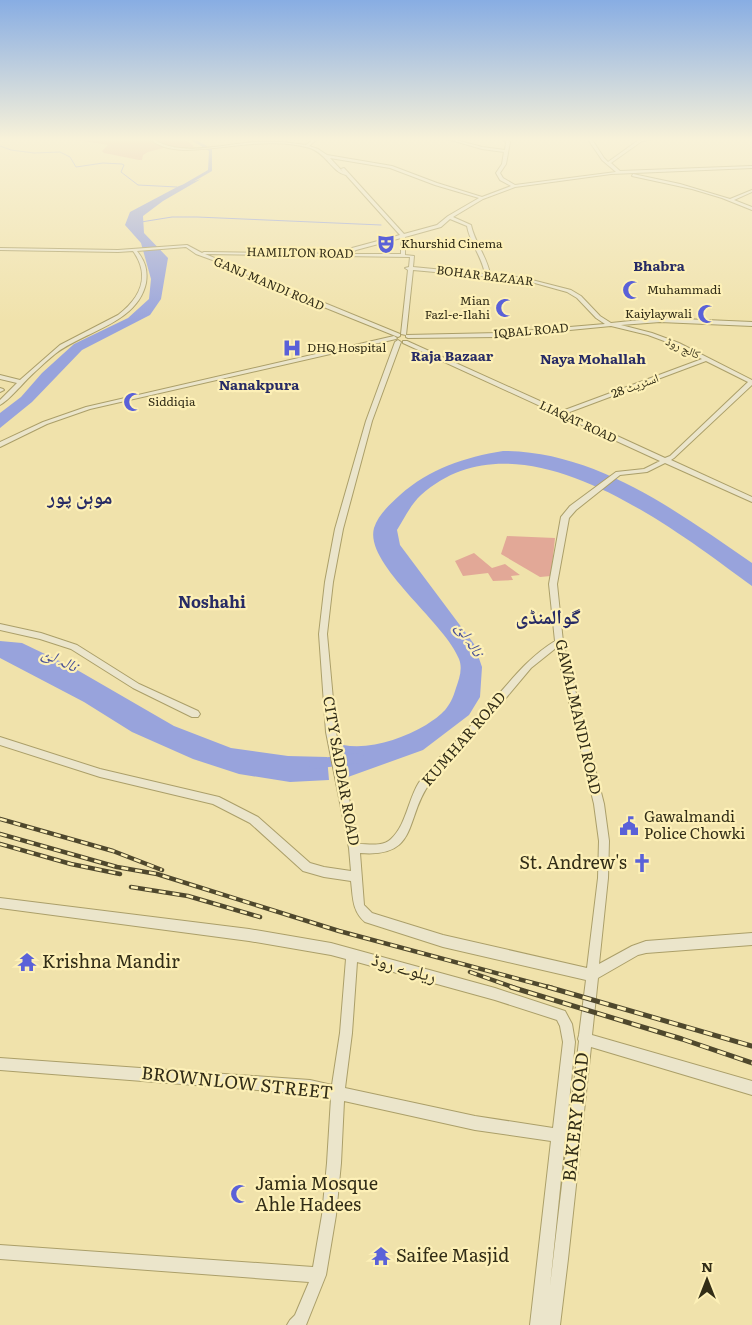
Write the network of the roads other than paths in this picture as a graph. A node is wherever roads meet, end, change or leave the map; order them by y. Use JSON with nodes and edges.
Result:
{"nodes":[{"id":1,"x":369,"y":200,"type":"edge"},
{"id":2,"x":479,"y":200,"type":"edge"},
{"id":3,"x":731,"y":200,"type":"edge"},
{"id":4,"x":752,"y":209,"type":"edge"},
{"id":5,"x":450,"y":217,"type":"junction"},
{"id":6,"x":402,"y":236,"type":"junction"},
{"id":7,"x":0,"y":249,"type":"edge"},
{"id":8,"x":137,"y":250,"type":"junction"},
{"id":9,"x":199,"y":254,"type":"junction"},
{"id":10,"x":346,"y":254,"type":"junction"},
{"id":11,"x":408,"y":256,"type":"junction"},
{"id":12,"x":409,"y":268,"type":"junction"},
{"id":13,"x":488,"y":276,"type":"junction"},
{"id":14,"x":609,"y":324,"type":"junction"},
{"id":15,"x":752,"y":325,"type":"edge"},
{"id":16,"x":401,"y":337,"type":"junction"},
{"id":17,"x":706,"y":359,"type":"junction"},
{"id":18,"x":0,"y":377,"type":"edge"},
{"id":19,"x":0,"y":382,"type":"edge"},
{"id":20,"x":23,"y":382,"type":"junction"},
{"id":21,"x":751,"y":383,"type":"edge"},
{"id":22,"x":15,"y":389,"type":"junction"},
{"id":23,"x":0,"y":403,"type":"edge"},
{"id":24,"x":564,"y":412,"type":"junction"},
{"id":25,"x":0,"y":444,"type":"edge"},
{"id":26,"x":666,"y":460,"type":"junction"},
{"id":27,"x":752,"y":498,"type":"edge"},
{"id":28,"x":0,"y":627,"type":"edge"},
{"id":29,"x":559,"y":642,"type":"junction"},
{"id":30,"x":195,"y":714,"type":"dead end"},
{"id":31,"x":0,"y":741,"type":"edge"},
{"id":32,"x":354,"y":848,"type":"junction"},
{"id":33,"x":358,"y":877,"type":"junction"},
{"id":34,"x":0,"y":903,"type":"edge"},
{"id":35,"x":752,"y":939,"type":"edge"},
{"id":36,"x":352,"y":954,"type":"junction"},
{"id":37,"x":591,"y":975,"type":"junction"},
{"id":38,"x":584,"y":1039,"type":"junction"},
{"id":39,"x":0,"y":1064,"type":"edge"},
{"id":40,"x":752,"y":1088,"type":"edge"},
{"id":41,"x":338,"y":1092,"type":"junction"},
{"id":42,"x":560,"y":1136,"type":"junction"},
{"id":43,"x":0,"y":1252,"type":"edge"},
{"id":44,"x":556,"y":1255,"type":"junction"},
{"id":45,"x":319,"y":1275,"type":"junction"},
{"id":46,"x":549,"y":1298,"type":"junction"},
{"id":47,"x":295,"y":1325,"type":"edge"},
{"id":48,"x":538,"y":1325,"type":"edge"},
{"id":49,"x":552,"y":1325,"type":"edge"}],
"edges":[{"from":1,"to":6,"type":"main road"},
{"from":2,"to":5,"type":"street"},
{"from":3,"to":4,"type":"street"},
{"from":5,"to":6,"type":"street"},
{"from":5,"to":13,"type":"street"},
{"from":6,"to":10,"type":"street"},
{"from":6,"to":11,"type":"street","name":"CITY SADDAR ROAD"},
{"from":7,"to":8,"type":"street","name":"GANJ MANDI ROAD"},
{"from":8,"to":9,"type":"street","name":"GANJ MANDI ROAD"},
{"from":8,"to":20,"type":"street"},
{"from":9,"to":10,"type":"street","name":"HAMILTON ROAD"},
{"from":9,"to":16,"type":"street","name":"GANJ MANDI ROAD"},
{"from":10,"to":11,"type":"street","name":"HAMILTON ROAD"},
{"from":11,"to":12,"type":"street","name":"CITY SADDAR ROAD"},
{"from":12,"to":13,"type":"street","name":"BOHAR BAZAAR"},
{"from":12,"to":16,"type":"street","name":"CITY SADDAR ROAD"},
{"from":13,"to":14,"type":"street","name":"BOHAR BAZAAR"},
{"from":14,"to":15,"type":"street","name":"IQBAL ROAD"},
{"from":14,"to":16,"type":"street","name":"IQBAL ROAD"},
{"from":14,"to":17,"type":"street","name":"کالج روڈ"},
{"from":16,"to":24,"type":"street","name":"LIAQAT ROAD"},
{"from":16,"to":25,"type":"street"},
{"from":16,"to":26,"type":"main road","name":"LIAQAT ROAD"},
{"from":16,"to":32,"type":"street","name":"CITY SADDAR ROAD"},
{"from":17,"to":21,"type":"street","name":"کالج روڈ"},
{"from":17,"to":24,"type":"street","name":"اسٹریٹ 28"},
{"from":18,"to":20,"type":"street"},
{"from":19,"to":22,"type":"street"},
{"from":20,"to":22,"type":"street"},
{"from":21,"to":26,"type":"main road"},
{"from":22,"to":23,"type":"street"},
{"from":24,"to":26,"type":"street","name":"LIAQAT ROAD"},
{"from":26,"to":27,"type":"main road","name":"LIAQAT ROAD"},
{"from":26,"to":29,"type":"street","name":"GAWALMANDI ROAD"},
{"from":28,"to":30,"type":"street"},
{"from":29,"to":32,"type":"street","name":"KUMHAR ROAD"},
{"from":29,"to":37,"type":"street","name":"GAWALMANDI ROAD"},
{"from":31,"to":33,"type":"main road"},
{"from":32,"to":33,"type":"street","name":"CITY SADDAR ROAD"},
{"from":33,"to":37,"type":"street","name":"CITY SADDAR ROAD"},
{"from":34,"to":36,"type":"street","name":"ریلوے روڈ"},
{"from":35,"to":37,"type":"street"},
{"from":36,"to":41,"type":"street"},
{"from":36,"to":42,"type":"street","name":"ریلوے روڈ"},
{"from":37,"to":38,"type":"street","name":"BAKERY ROAD"},
{"from":38,"to":40,"type":"main road"},
{"from":38,"to":44,"type":"street","name":"BAKERY ROAD"},
{"from":39,"to":41,"type":"street","name":"BROWNLOW STREET"},
{"from":41,"to":42,"type":"street","name":"BROWNLOW STREET"},
{"from":41,"to":45,"type":"street"},
{"from":42,"to":44,"type":"street","name":"ریلوے روڈ"},
{"from":43,"to":45,"type":"main road"},
{"from":44,"to":46,"type":"street","name":"BAKERY ROAD"},
{"from":45,"to":47,"type":"street"},
{"from":46,"to":48,"type":"street"},
{"from":46,"to":49,"type":"street"}]}
